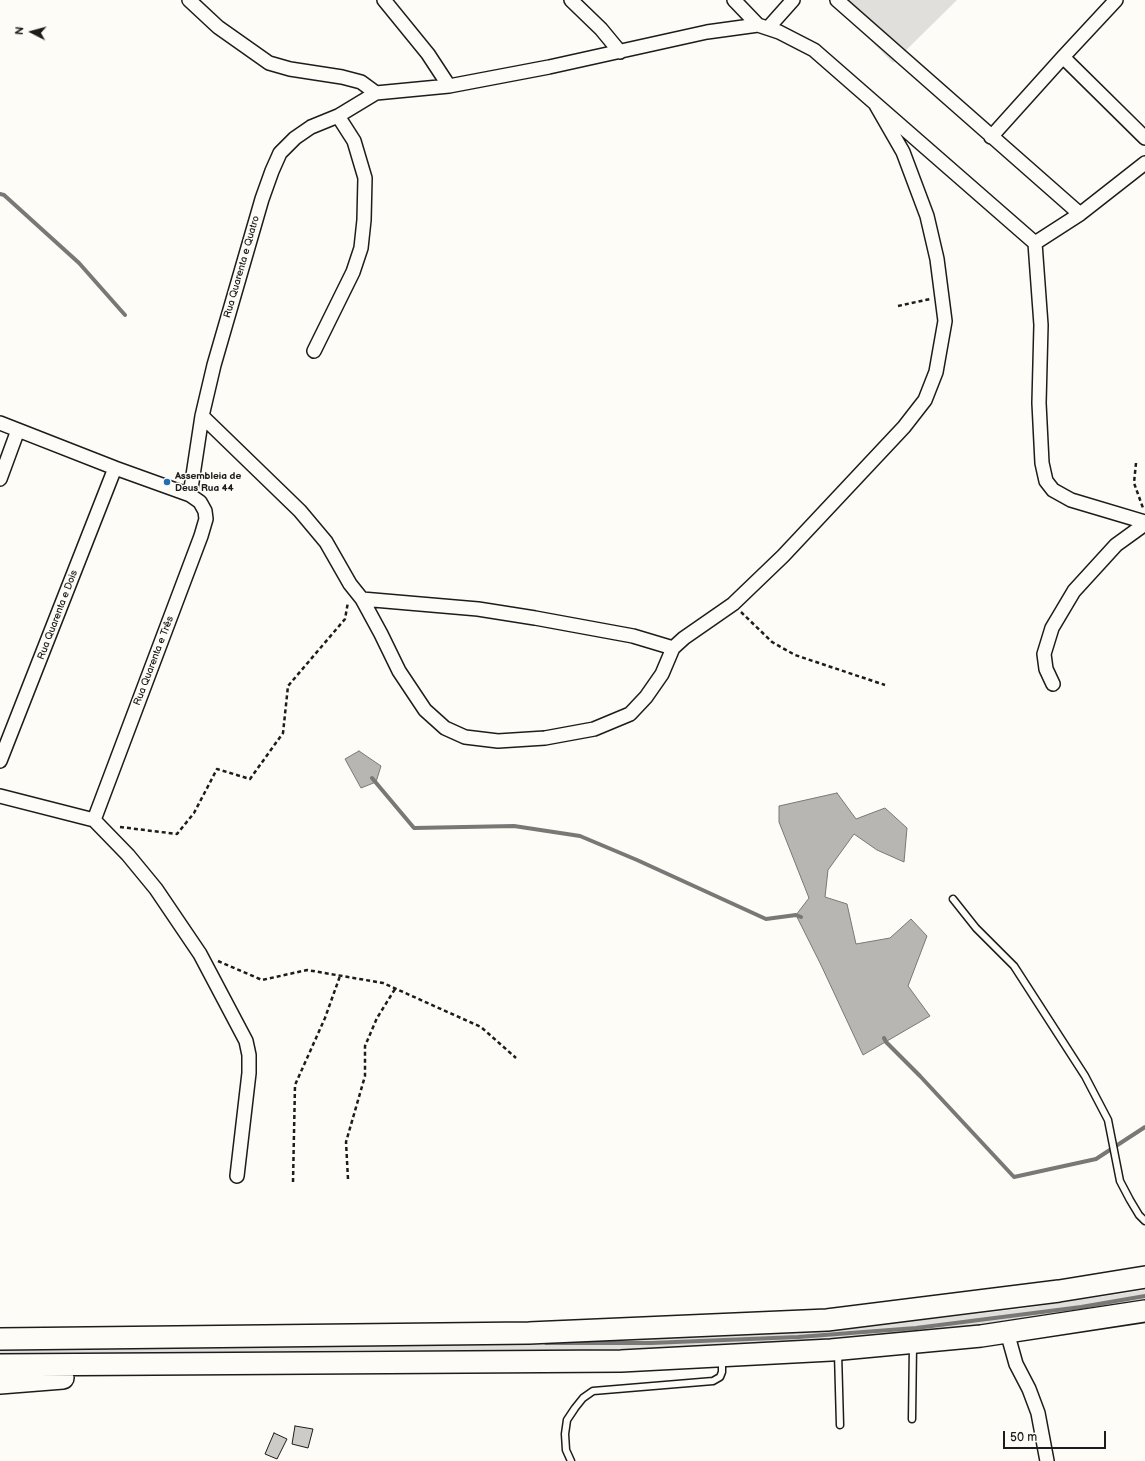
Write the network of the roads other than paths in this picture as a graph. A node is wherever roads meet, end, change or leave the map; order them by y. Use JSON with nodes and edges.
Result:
{"nodes":[{"id":1,"x":189,"y":0,"type":"edge"},
{"id":2,"x":384,"y":0,"type":"edge"},
{"id":3,"x":571,"y":0,"type":"edge"},
{"id":4,"x":734,"y":0,"type":"edge"},
{"id":5,"x":793,"y":0,"type":"edge"},
{"id":6,"x":837,"y":0,"type":"edge"},
{"id":7,"x":1116,"y":0,"type":"edge"},
{"id":8,"x":763,"y":26,"type":"junction"},
{"id":9,"x":620,"y":52,"type":"junction"},
{"id":10,"x":1063,"y":57,"type":"junction"},
{"id":11,"x":449,"y":86,"type":"junction"},
{"id":12,"x":376,"y":93,"type":"junction"},
{"id":13,"x":876,"y":105,"type":"junction"},
{"id":14,"x":338,"y":116,"type":"junction"},
{"id":15,"x":991,"y":137,"type":"junction"},
{"id":16,"x":1145,"y":138,"type":"edge"},
{"id":17,"x":1145,"y":163,"type":"edge"},
{"id":18,"x":1080,"y":214,"type":"junction"},
{"id":19,"x":1035,"y":243,"type":"junction"},
{"id":20,"x":314,"y":351,"type":"dead end"},
{"id":21,"x":202,"y":416,"type":"junction"},
{"id":22,"x":0,"y":423,"type":"edge"},
{"id":23,"x":18,"y":430,"type":"junction"},
{"id":24,"x":115,"y":468,"type":"junction"},
{"id":25,"x":0,"y":479,"type":"edge"},
{"id":26,"x":190,"y":495,"type":"junction"},
{"id":27,"x":1145,"y":523,"type":"edge"},
{"id":28,"x":362,"y":599,"type":"junction"},
{"id":29,"x":673,"y":648,"type":"junction"},
{"id":30,"x":1053,"y":684,"type":"dead end"},
{"id":31,"x":0,"y":761,"type":"edge"},
{"id":32,"x":0,"y":796,"type":"edge"},
{"id":33,"x":94,"y":820,"type":"junction"},
{"id":34,"x":953,"y":898,"type":"dead end"},
{"id":35,"x":237,"y":1176,"type":"dead end"},
{"id":36,"x":1145,"y":1221,"type":"edge"},
{"id":37,"x":1145,"y":1277,"type":"edge"},
{"id":38,"x":1145,"y":1311,"type":"edge"},
{"id":39,"x":1006,"y":1332,"type":"junction"},
{"id":40,"x":0,"y":1339,"type":"edge"},
{"id":41,"x":913,"y":1342,"type":"junction"},
{"id":42,"x":838,"y":1349,"type":"junction"},
{"id":43,"x":722,"y":1355,"type":"junction"},
{"id":44,"x":311,"y":1363,"type":"junction"},
{"id":45,"x":0,"y":1365,"type":"edge"},
{"id":46,"x":0,"y":1383,"type":"edge"},
{"id":47,"x":912,"y":1419,"type":"dead end"},
{"id":48,"x":840,"y":1425,"type":"dead end"},
{"id":49,"x":570,"y":1461,"type":"edge"},
{"id":50,"x":1047,"y":1461,"type":"edge"}],
"edges":[{"from":1,"to":12,"type":"street"},
{"from":2,"to":11,"type":"street"},
{"from":3,"to":9,"type":"street"},
{"from":4,"to":8,"type":"street"},
{"from":5,"to":8,"type":"street"},
{"from":6,"to":15,"type":"street"},
{"from":7,"to":10,"type":"street"},
{"from":8,"to":9,"type":"street"},
{"from":8,"to":13,"type":"street"},
{"from":9,"to":11,"type":"street"},
{"from":10,"to":15,"type":"street"},
{"from":10,"to":16,"type":"street"},
{"from":11,"to":12,"type":"street"},
{"from":12,"to":14,"type":"street","name":"Rua Quarenta e Quatro"},
{"from":13,"to":19,"type":"street"},
{"from":13,"to":29,"type":"street"},
{"from":14,"to":20,"type":"street"},
{"from":14,"to":21,"type":"street","name":"Rua Quarenta e Quatro"},
{"from":15,"to":18,"type":"street"},
{"from":17,"to":18,"type":"street"},
{"from":18,"to":19,"type":"street"},
{"from":19,"to":27,"type":"street"},
{"from":21,"to":26,"type":"street","name":"Rua Quarenta e Quatro"},
{"from":21,"to":28,"type":"street"},
{"from":22,"to":23,"type":"street"},
{"from":23,"to":24,"type":"street"},
{"from":23,"to":25,"type":"street"},
{"from":24,"to":26,"type":"street"},
{"from":24,"to":31,"type":"street","name":"Rua Quarenta e Dois"},
{"from":26,"to":33,"type":"street","name":"Rua Quarenta e Três"},
{"from":27,"to":30,"type":"street"},
{"from":28,"to":29,"type":"street"},
{"from":28,"to":29,"type":"street"},
{"from":32,"to":33,"type":"street"},
{"from":33,"to":35,"type":"street"},
{"from":34,"to":36,"type":"lane"},
{"from":37,"to":40,"type":"highway"},
{"from":38,"to":39,"type":"highway"},
{"from":39,"to":41,"type":"highway"},
{"from":39,"to":50,"type":"street"},
{"from":41,"to":42,"type":"highway"},
{"from":41,"to":47,"type":"lane"},
{"from":42,"to":43,"type":"highway"},
{"from":42,"to":48,"type":"lane"},
{"from":43,"to":44,"type":"highway"},
{"from":43,"to":49,"type":"lane"},
{"from":44,"to":45,"type":"highway"},
{"from":44,"to":46,"type":"highway"}]}
